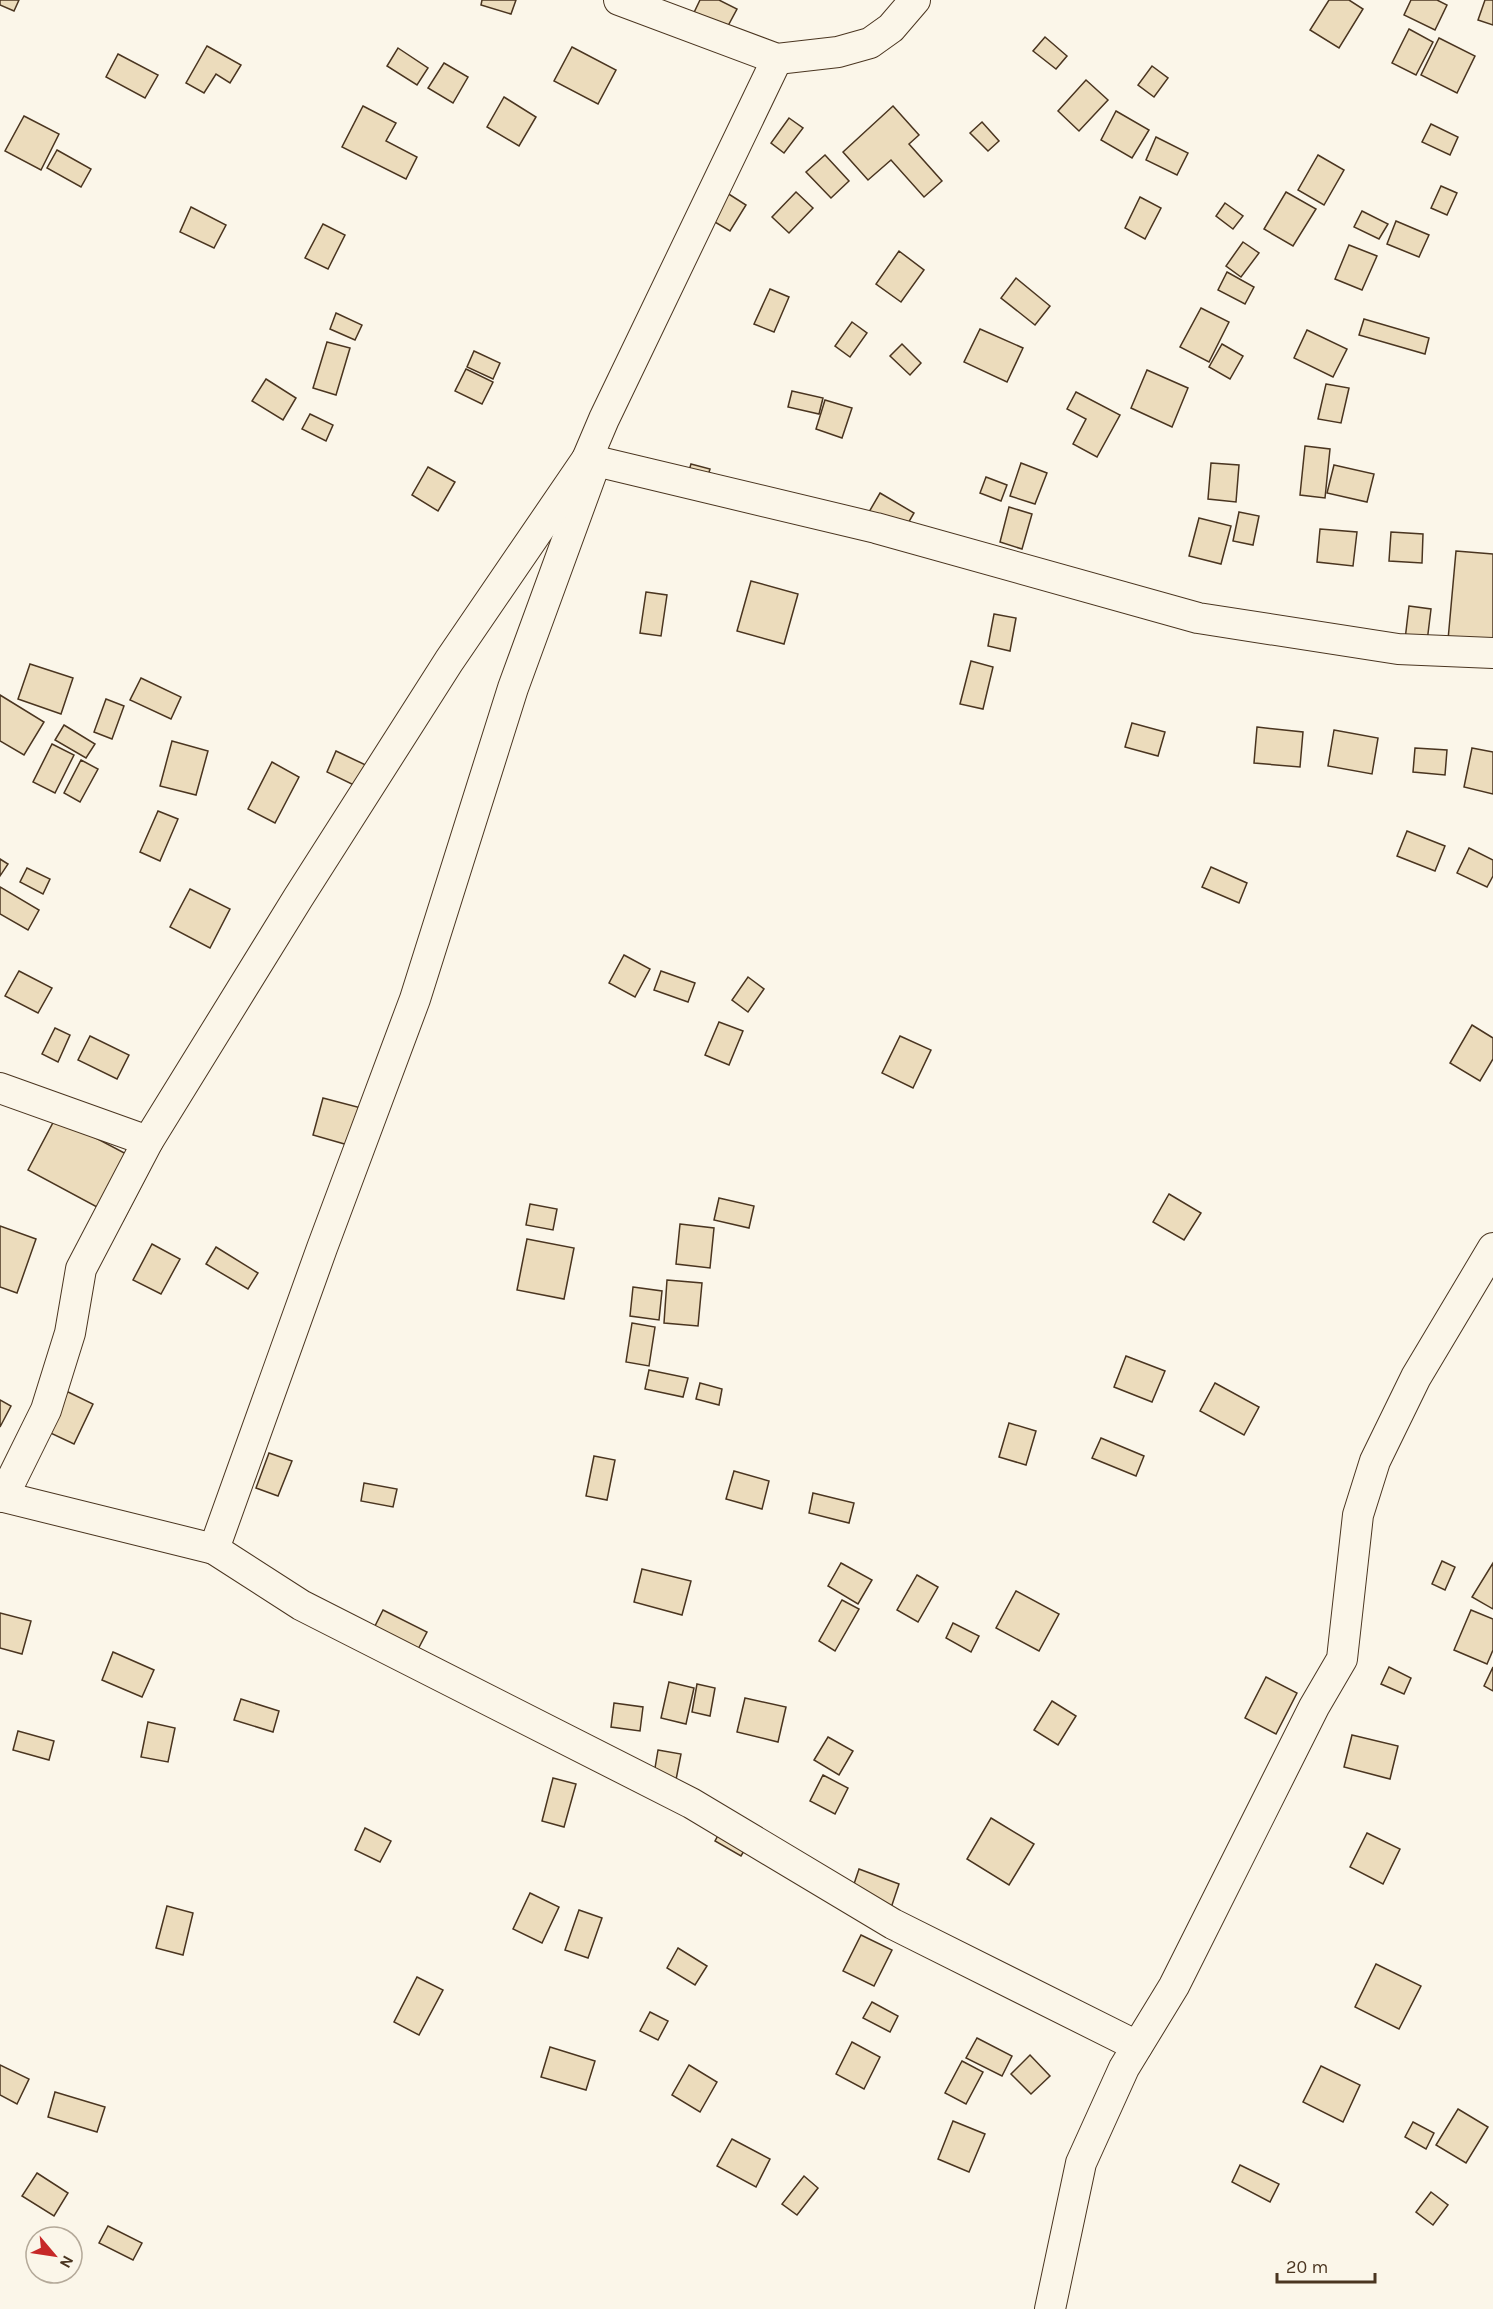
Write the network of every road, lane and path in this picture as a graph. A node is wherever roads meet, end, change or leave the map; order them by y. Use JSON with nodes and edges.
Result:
{"nodes":[{"id":1,"x":619,"y":0,"type":"edge"},
{"id":2,"x":915,"y":0,"type":"edge"},
{"id":3,"x":777,"y":59,"type":"junction"},
{"id":4,"x":591,"y":460,"type":"junction"},
{"id":5,"x":1493,"y":653,"type":"edge"},
{"id":6,"x":0,"y":1088,"type":"edge"},
{"id":7,"x":148,"y":1141,"type":"junction"},
{"id":8,"x":1493,"y":1248,"type":"edge"},
{"id":9,"x":2,"y":1497,"type":"edge"},
{"id":10,"x":214,"y":1549,"type":"junction"},
{"id":11,"x":1137,"y":2046,"type":"junction"},
{"id":12,"x":1050,"y":2309,"type":"edge"}],
"edges":[{"from":1,"to":3,"type":"street"},
{"from":2,"to":3,"type":"street"},
{"from":3,"to":4,"type":"street"},
{"from":4,"to":5,"type":"street"},
{"from":4,"to":7,"type":"street"},
{"from":4,"to":10,"type":"street"},
{"from":6,"to":7,"type":"street"},
{"from":7,"to":9,"type":"street"},
{"from":8,"to":11,"type":"street"},
{"from":9,"to":10,"type":"street"},
{"from":10,"to":11,"type":"street"},
{"from":11,"to":12,"type":"street"}]}
